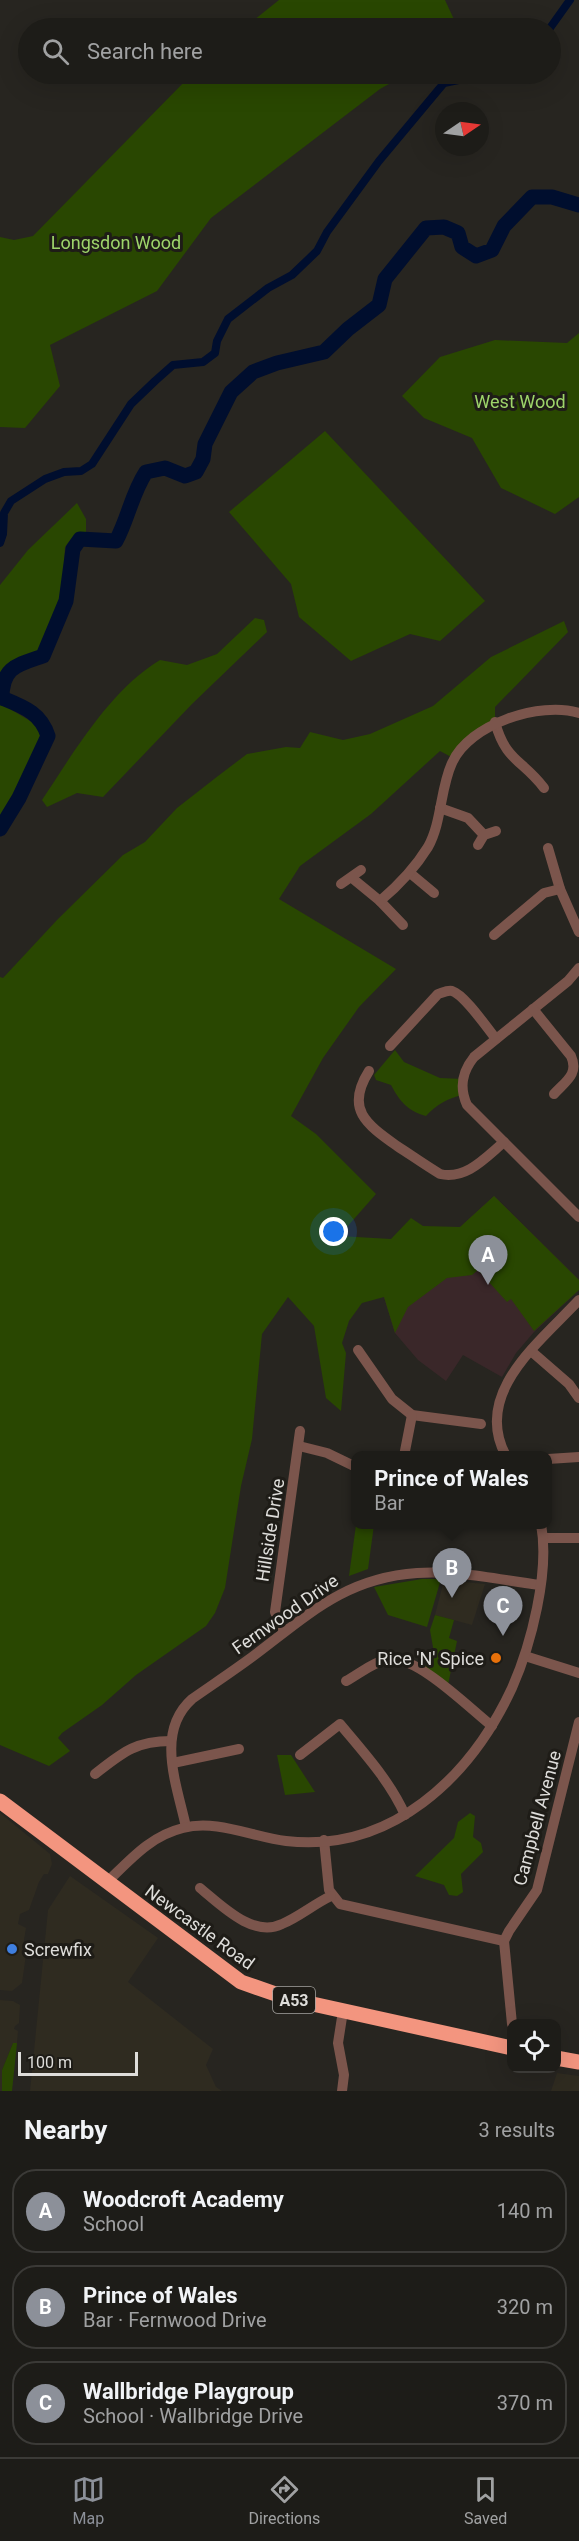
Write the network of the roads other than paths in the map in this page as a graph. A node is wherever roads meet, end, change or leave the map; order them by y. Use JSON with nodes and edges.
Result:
{"nodes":[{"id":1,"x":579,"y":713,"type":"edge"},
{"id":2,"x":495,"y":722,"type":"junction"},
{"id":3,"x":545,"y":790,"type":"dead end"},
{"id":4,"x":440,"y":808,"type":"junction"},
{"id":5,"x":496,"y":831,"type":"dead end"},
{"id":6,"x":484,"y":835,"type":"junction"},
{"id":7,"x":478,"y":845,"type":"dead end"},
{"id":8,"x":548,"y":848,"type":"dead end"},
{"id":9,"x":361,"y":870,"type":"dead end"},
{"id":10,"x":410,"y":873,"type":"junction"},
{"id":11,"x":352,"y":878,"type":"junction"},
{"id":12,"x":341,"y":884,"type":"dead end"},
{"id":13,"x":560,"y":889,"type":"junction"},
{"id":14,"x":434,"y":893,"type":"dead end"},
{"id":15,"x":380,"y":902,"type":"junction"},
{"id":16,"x":403,"y":925,"type":"dead end"},
{"id":17,"x":579,"y":932,"type":"edge"},
{"id":18,"x":494,"y":935,"type":"dead end"},
{"id":19,"x":579,"y":968,"type":"edge"},
{"id":20,"x":533,"y":1010,"type":"junction"},
{"id":21,"x":496,"y":1039,"type":"junction"},
{"id":22,"x":390,"y":1046,"type":"dead end"},
{"id":23,"x":369,"y":1080,"type":"dead end"},
{"id":24,"x":554,"y":1094,"type":"dead end"},
{"id":25,"x":504,"y":1142,"type":"junction"},
{"id":26,"x":579,"y":1217,"type":"edge"},
{"id":27,"x":579,"y":1300,"type":"edge"},
{"id":28,"x":358,"y":1350,"type":"dead end"},
{"id":29,"x":531,"y":1351,"type":"junction"},
{"id":30,"x":579,"y":1398,"type":"edge"},
{"id":31,"x":412,"y":1415,"type":"junction"},
{"id":32,"x":481,"y":1424,"type":"dead end"},
{"id":33,"x":300,"y":1431,"type":"dead end"},
{"id":34,"x":299,"y":1446,"type":"junction"},
{"id":35,"x":405,"y":1451,"type":"edge"},
{"id":36,"x":504,"y":1451,"type":"edge"},
{"id":37,"x":579,"y":1457,"type":"edge"},
{"id":38,"x":552,"y":1459,"type":"edge"},
{"id":39,"x":351,"y":1464,"type":"edge"},
{"id":40,"x":542,"y":1529,"type":"edge"},
{"id":41,"x":543,"y":1538,"type":"junction"},
{"id":42,"x":579,"y":1538,"type":"edge"},
{"id":43,"x":540,"y":1586,"type":"junction"},
{"id":44,"x":284,"y":1631,"type":"junction"},
{"id":45,"x":525,"y":1656,"type":"junction"},
{"id":46,"x":579,"y":1673,"type":"edge"},
{"id":47,"x":346,"y":1681,"type":"dead end"},
{"id":48,"x":579,"y":1722,"type":"edge"},
{"id":49,"x":492,"y":1726,"type":"junction"},
{"id":50,"x":171,"y":1741,"type":"junction"},
{"id":51,"x":239,"y":1749,"type":"dead end"},
{"id":52,"x":300,"y":1755,"type":"dead end"},
{"id":53,"x":173,"y":1763,"type":"junction"},
{"id":54,"x":95,"y":1774,"type":"dead end"},
{"id":55,"x":0,"y":1801,"type":"edge"},
{"id":56,"x":405,"y":1815,"type":"junction"},
{"id":57,"x":186,"y":1827,"type":"junction"},
{"id":58,"x":324,"y":1840,"type":"junction"},
{"id":59,"x":106,"y":1883,"type":"junction"},
{"id":60,"x":200,"y":1888,"type":"dead end"},
{"id":61,"x":331,"y":1896,"type":"junction"},
{"id":62,"x":504,"y":1941,"type":"junction"},
{"id":63,"x":344,"y":2012,"type":"junction"},
{"id":64,"x":512,"y":2019,"type":"edge"},
{"id":65,"x":507,"y":2047,"type":"edge"},
{"id":66,"x":561,"y":2059,"type":"edge"},
{"id":67,"x":579,"y":2062,"type":"edge"},
{"id":68,"x":342,"y":2091,"type":"edge"}],
"edges":[{"from":1,"to":2,"type":"street"},
{"from":2,"to":3,"type":"street"},
{"from":2,"to":4,"type":"street"},
{"from":4,"to":6,"type":"street"},
{"from":4,"to":10,"type":"street"},
{"from":5,"to":6,"type":"street"},
{"from":6,"to":7,"type":"street"},
{"from":8,"to":13,"type":"street"},
{"from":9,"to":11,"type":"street"},
{"from":10,"to":14,"type":"street"},
{"from":10,"to":15,"type":"street"},
{"from":11,"to":12,"type":"street"},
{"from":11,"to":15,"type":"street"},
{"from":13,"to":17,"type":"street"},
{"from":13,"to":18,"type":"street"},
{"from":15,"to":16,"type":"street"},
{"from":19,"to":20,"type":"street"},
{"from":20,"to":21,"type":"street"},
{"from":20,"to":24,"type":"street"},
{"from":21,"to":22,"type":"street"},
{"from":21,"to":25,"type":"street"},
{"from":23,"to":25,"type":"street"},
{"from":25,"to":26,"type":"street"},
{"from":27,"to":29,"type":"street"},
{"from":28,"to":31,"type":"street"},
{"from":29,"to":30,"type":"street"},
{"from":29,"to":36,"type":"street"},
{"from":31,"to":32,"type":"street"},
{"from":31,"to":35,"type":"street"},
{"from":33,"to":34,"type":"street","name":"Hillside Drive"},
{"from":34,"to":39,"type":"street"},
{"from":34,"to":44,"type":"street","name":"Hillside Drive"},
{"from":37,"to":38,"type":"street"},
{"from":40,"to":41,"type":"street"},
{"from":41,"to":42,"type":"street"},
{"from":41,"to":43,"type":"street"},
{"from":43,"to":44,"type":"street","name":"Fernwood Drive"},
{"from":43,"to":45,"type":"street"},
{"from":44,"to":50,"type":"street","name":"Fernwood Drive"},
{"from":45,"to":46,"type":"street"},
{"from":45,"to":49,"type":"street"},
{"from":47,"to":49,"type":"street"},
{"from":48,"to":62,"type":"street","name":"Campbell Avenue"},
{"from":49,"to":56,"type":"street"},
{"from":50,"to":53,"type":"street","name":"Fernwood Drive"},
{"from":50,"to":54,"type":"street"},
{"from":51,"to":53,"type":"street"},
{"from":52,"to":56,"type":"street"},
{"from":53,"to":57,"type":"street","name":"Fernwood Drive"},
{"from":55,"to":59,"type":"highway","name":"Newcastle Road","number":"A53"},
{"from":56,"to":58,"type":"street"},
{"from":57,"to":58,"type":"street"},
{"from":57,"to":59,"type":"street"},
{"from":58,"to":61,"type":"street"},
{"from":59,"to":63,"type":"highway","name":"Newcastle Road","number":"A53"},
{"from":60,"to":61,"type":"street"},
{"from":61,"to":62,"type":"street"},
{"from":62,"to":64,"type":"street"},
{"from":63,"to":65,"type":"highway","name":"Newcastle Road","number":"A53"},
{"from":63,"to":68,"type":"street"},
{"from":66,"to":67,"type":"highway"}]}
